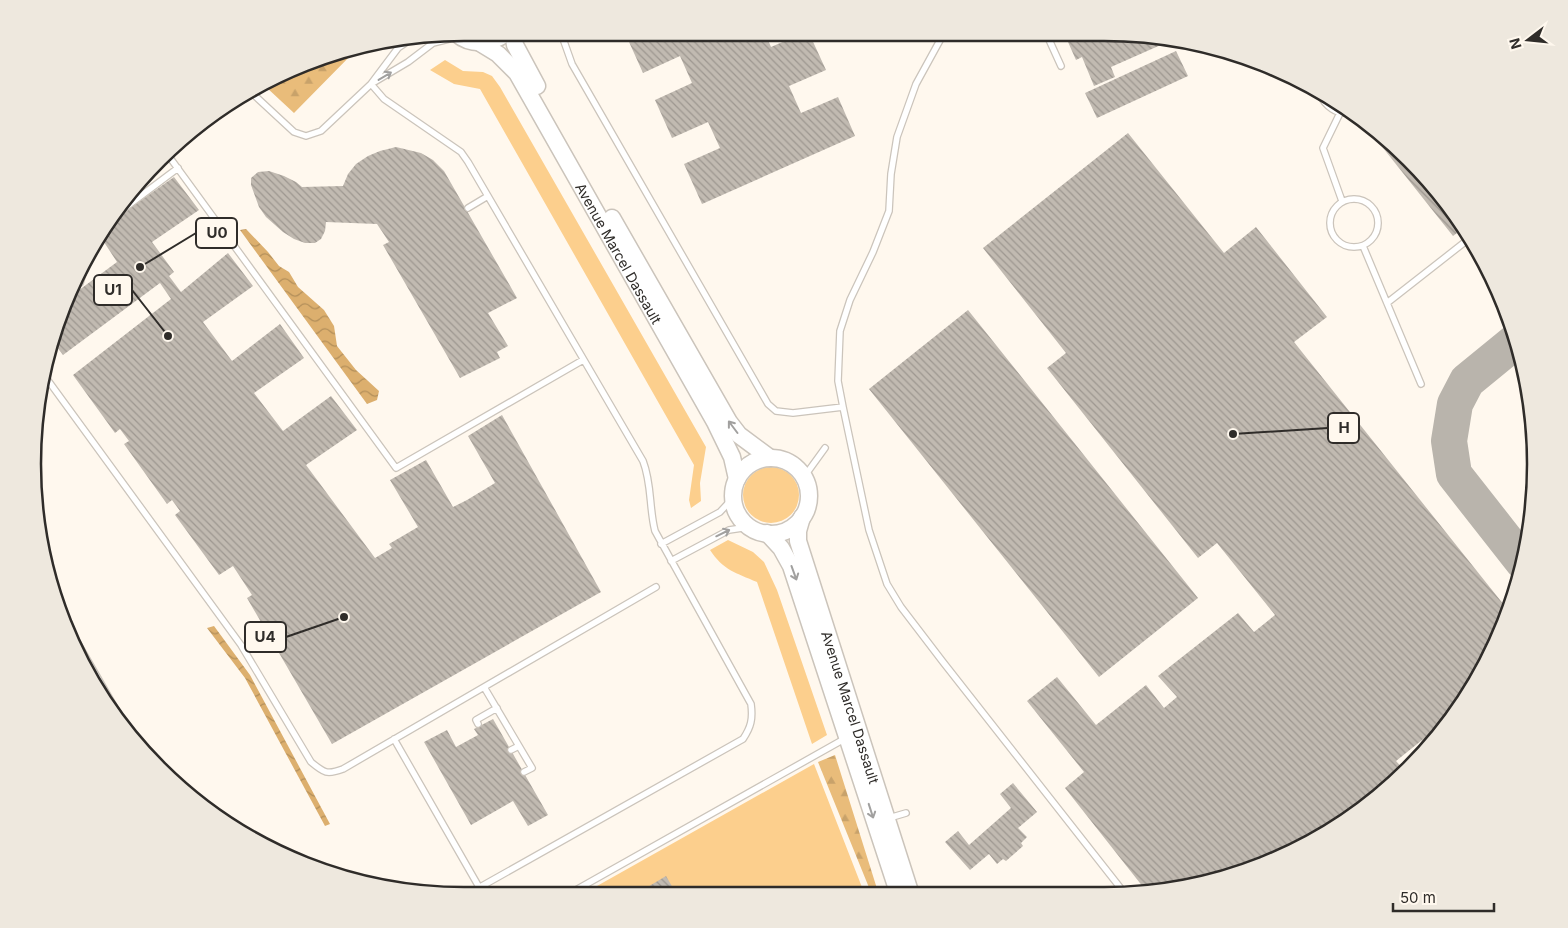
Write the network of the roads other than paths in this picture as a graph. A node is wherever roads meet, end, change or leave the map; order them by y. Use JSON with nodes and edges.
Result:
{"nodes":[{"id":1,"x":469,"y":41,"type":"edge"},
{"id":2,"x":489,"y":41,"type":"edge"},
{"id":3,"x":515,"y":41,"type":"edge"},
{"id":4,"x":564,"y":41,"type":"edge"},
{"id":5,"x":940,"y":41,"type":"edge"},
{"id":6,"x":1050,"y":41,"type":"edge"},
{"id":7,"x":436,"y":42,"type":"edge"},
{"id":8,"x":480,"y":43,"type":"junction"},
{"id":9,"x":401,"y":46,"type":"edge"},
{"id":10,"x":1061,"y":66,"type":"dead end"},
{"id":11,"x":371,"y":84,"type":"junction"},
{"id":12,"x":256,"y":97,"type":"edge"},
{"id":13,"x":1340,"y":112,"type":"edge"},
{"id":14,"x":171,"y":159,"type":"edge"},
{"id":15,"x":178,"y":168,"type":"junction"},
{"id":16,"x":488,"y":196,"type":"junction"},
{"id":17,"x":1342,"y":201,"type":"junction"},
{"id":18,"x":133,"y":202,"type":"edge"},
{"id":19,"x":468,"y":208,"type":"dead end"},
{"id":20,"x":1464,"y":243,"type":"edge"},
{"id":21,"x":1363,"y":246,"type":"junction"},
{"id":22,"x":1387,"y":304,"type":"junction"},
{"id":23,"x":583,"y":360,"type":"junction"},
{"id":24,"x":49,"y":383,"type":"edge"},
{"id":25,"x":1421,"y":384,"type":"dead end"},
{"id":26,"x":843,"y":406,"type":"junction"},
{"id":27,"x":825,"y":448,"type":"dead end"},
{"id":28,"x":770,"y":458,"type":"junction"},
{"id":29,"x":804,"y":477,"type":"junction"},
{"id":30,"x":737,"y":479,"type":"junction"},
{"id":31,"x":733,"y":498,"type":"junction"},
{"id":32,"x":802,"y":517,"type":"junction"},
{"id":33,"x":749,"y":527,"type":"junction"},
{"id":34,"x":766,"y":533,"type":"junction"},
{"id":35,"x":661,"y":544,"type":"junction"},
{"id":36,"x":671,"y":561,"type":"junction"},
{"id":37,"x":656,"y":587,"type":"dead end"},
{"id":38,"x":484,"y":687,"type":"junction"},
{"id":39,"x":497,"y":708,"type":"junction"},
{"id":40,"x":478,"y":724,"type":"dead end"},
{"id":41,"x":848,"y":737,"type":"junction"},
{"id":42,"x":394,"y":740,"type":"junction"},
{"id":43,"x":519,"y":746,"type":"junction"},
{"id":44,"x":511,"y":750,"type":"dead end"},
{"id":45,"x":524,"y":772,"type":"dead end"},
{"id":46,"x":906,"y":813,"type":"dead end"},
{"id":47,"x":888,"y":819,"type":"junction"},
{"id":48,"x":1120,"y":886,"type":"edge"},
{"id":49,"x":479,"y":887,"type":"joint"},
{"id":50,"x":580,"y":887,"type":"edge"},
{"id":51,"x":897,"y":887,"type":"edge"},
{"id":52,"x":909,"y":887,"type":"edge"}],
"edges":[{"from":1,"to":8,"type":"main road","name":"Avenue Marcel Dassault"},
{"from":2,"to":8,"type":"main road"},
{"from":28,"to":3,"type":"main road","name":"Avenue Marcel Dassault","one_way":true},
{"from":4,"to":26,"type":"lane"},
{"from":5,"to":26,"type":"lane"},
{"from":6,"to":10,"type":"lane"},
{"from":11,"to":7,"type":"lane","one_way":true},
{"from":8,"to":30,"type":"main road","name":"Avenue Marcel Dassault"},
{"from":9,"to":11,"type":"lane"},
{"from":11,"to":12,"type":"lane"},
{"from":11,"to":16,"type":"lane"},
{"from":13,"to":17,"type":"lane"},
{"from":14,"to":15,"type":"lane"},
{"from":15,"to":18,"type":"lane"},
{"from":15,"to":23,"type":"lane"},
{"from":16,"to":19,"type":"lane"},
{"from":16,"to":23,"type":"lane"},
{"from":17,"to":21,"type":"lane"},
{"from":17,"to":21,"type":"lane"},
{"from":20,"to":22,"type":"lane"},
{"from":21,"to":22,"type":"lane"},
{"from":22,"to":25,"type":"lane"},
{"from":23,"to":35,"type":"lane"},
{"from":24,"to":42,"type":"lane"},
{"from":26,"to":48,"type":"lane"},
{"from":27,"to":29,"type":"lane"},
{"from":28,"to":29,"type":"main road"},
{"from":28,"to":30,"type":"main road"},
{"from":29,"to":32,"type":"main road"},
{"from":30,"to":31,"type":"main road"},
{"from":31,"to":33,"type":"main road"},
{"from":31,"to":35,"type":"lane"},
{"from":32,"to":34,"type":"main road"},
{"from":32,"to":47,"type":"main road","name":"Avenue Marcel Dassault"},
{"from":33,"to":34,"type":"main road"},
{"from":36,"to":33,"type":"lane","one_way":true},
{"from":34,"to":41,"type":"main road","name":"Avenue Marcel Dassault","one_way":true},
{"from":35,"to":36,"type":"lane"},
{"from":36,"to":49,"type":"lane"},
{"from":37,"to":38,"type":"lane"},
{"from":38,"to":39,"type":"lane"},
{"from":38,"to":42,"type":"lane"},
{"from":39,"to":40,"type":"lane"},
{"from":39,"to":43,"type":"lane"},
{"from":41,"to":50,"type":"lane"},
{"from":41,"to":51,"type":"main road","name":"Avenue Marcel Dassault","one_way":true},
{"from":42,"to":49,"type":"lane"},
{"from":43,"to":44,"type":"lane"},
{"from":43,"to":45,"type":"lane"},
{"from":46,"to":47,"type":"lane"},
{"from":47,"to":52,"type":"main road","name":"Avenue Marcel Dassault"}]}
